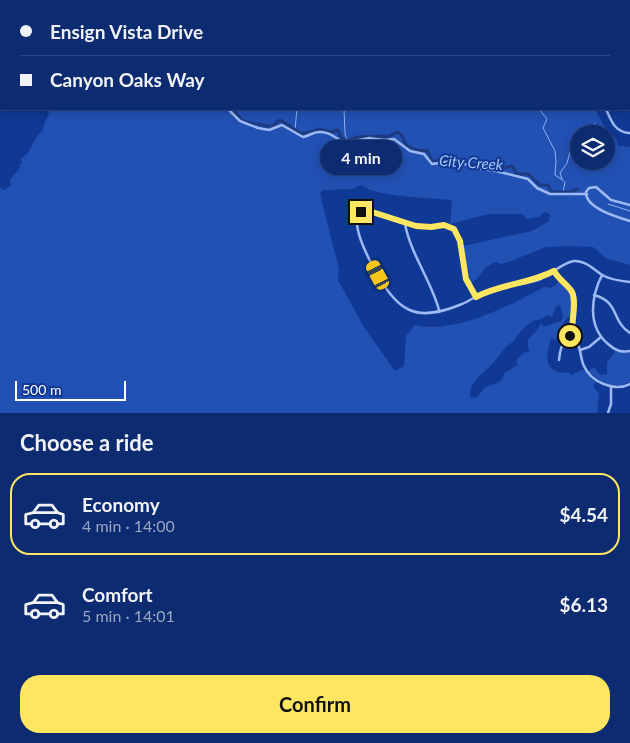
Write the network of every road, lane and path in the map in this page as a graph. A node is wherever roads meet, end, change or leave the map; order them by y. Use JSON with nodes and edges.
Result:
{"nodes":[{"id":1,"x":229,"y":110,"type":"edge"},
{"id":2,"x":607,"y":110,"type":"edge"},
{"id":3,"x":630,"y":133,"type":"edge"},
{"id":4,"x":586,"y":194,"type":"junction"},
{"id":5,"x":630,"y":205,"type":"edge"},
{"id":6,"x":630,"y":221,"type":"edge"},
{"id":7,"x":405,"y":224,"type":"junction"},
{"id":8,"x":554,"y":271,"type":"junction"},
{"id":9,"x":602,"y":275,"type":"junction"},
{"id":10,"x":630,"y":282,"type":"edge"},
{"id":11,"x":594,"y":295,"type":"junction"},
{"id":12,"x":476,"y":297,"type":"junction"},
{"id":13,"x":439,"y":310,"type":"junction"},
{"id":14,"x":630,"y":334,"type":"edge"},
{"id":15,"x":572,"y":336,"type":"junction"},
{"id":16,"x":601,"y":337,"type":"junction"},
{"id":17,"x":580,"y":350,"type":"junction"},
{"id":18,"x":630,"y":351,"type":"edge"},
{"id":19,"x":559,"y":360,"type":"dead end"},
{"id":20,"x":630,"y":384,"type":"edge"},
{"id":21,"x":611,"y":386,"type":"junction"},
{"id":22,"x":609,"y":413,"type":"edge"}],
"edges":[{"from":1,"to":4,"type":"street"},
{"from":2,"to":3,"type":"street"},
{"from":4,"to":5,"type":"street"},
{"from":4,"to":6,"type":"street"},
{"from":7,"to":12,"type":"street"},
{"from":7,"to":13,"type":"street"},
{"from":7,"to":13,"type":"street"},
{"from":8,"to":9,"type":"street"},
{"from":8,"to":12,"type":"street"},
{"from":8,"to":15,"type":"street"},
{"from":9,"to":10,"type":"street"},
{"from":9,"to":11,"type":"street"},
{"from":11,"to":14,"type":"street"},
{"from":11,"to":16,"type":"street"},
{"from":12,"to":13,"type":"street"},
{"from":15,"to":17,"type":"street"},
{"from":15,"to":19,"type":"street"},
{"from":16,"to":17,"type":"street"},
{"from":16,"to":18,"type":"street"},
{"from":17,"to":21,"type":"street"},
{"from":20,"to":21,"type":"street"},
{"from":21,"to":22,"type":"street"}]}
